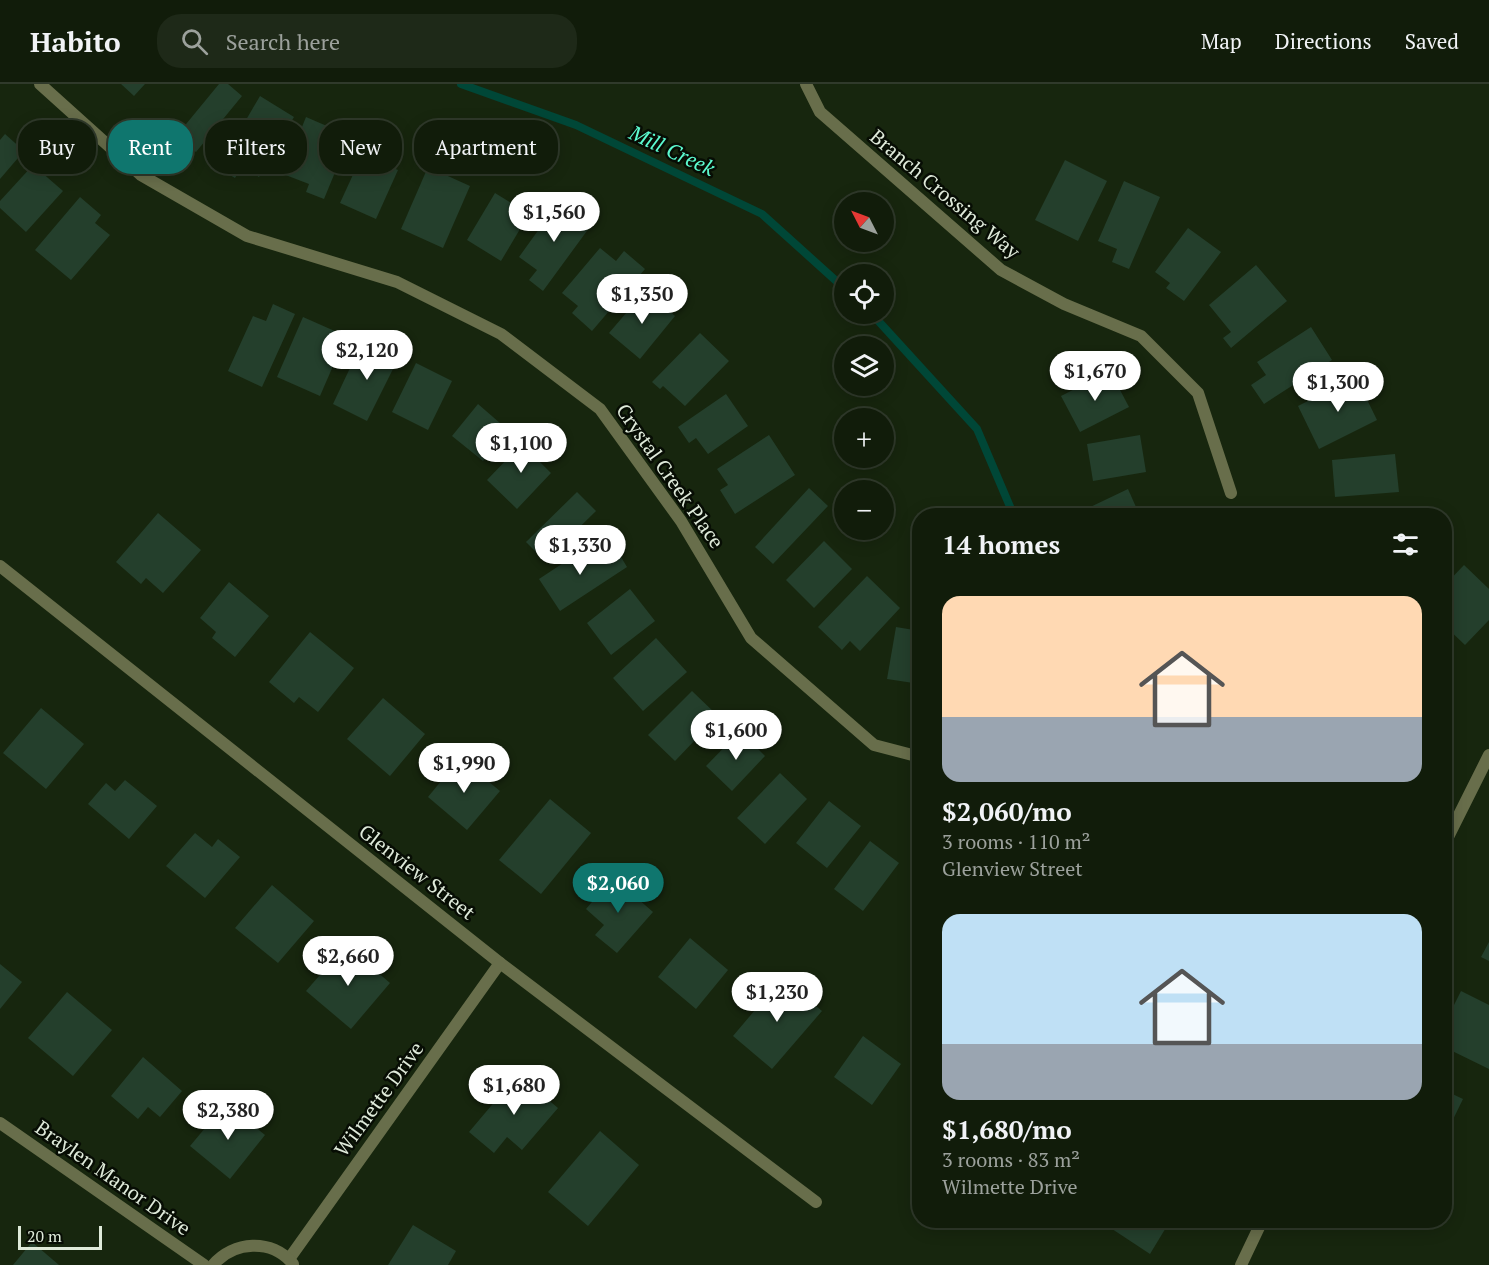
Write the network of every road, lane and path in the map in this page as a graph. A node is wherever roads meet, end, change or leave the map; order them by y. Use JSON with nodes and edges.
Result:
{"nodes":[{"id":1,"x":40,"y":84,"type":"edge"},
{"id":2,"x":806,"y":84,"type":"edge"},
{"id":3,"x":1231,"y":493,"type":"dead end"},
{"id":4,"x":0,"y":566,"type":"edge"},
{"id":5,"x":1489,"y":754,"type":"edge"},
{"id":6,"x":912,"y":755,"type":"edge"},
{"id":7,"x":1452,"y":829,"type":"edge"},
{"id":8,"x":500,"y":963,"type":"junction"},
{"id":9,"x":0,"y":1123,"type":"edge"},
{"id":10,"x":816,"y":1202,"type":"dead end"},
{"id":11,"x":1258,"y":1228,"type":"edge"},
{"id":12,"x":291,"y":1262,"type":"edge"},
{"id":13,"x":204,"y":1265,"type":"edge"},
{"id":14,"x":213,"y":1265,"type":"edge"},
{"id":15,"x":1240,"y":1265,"type":"edge"}],
"edges":[{"from":1,"to":6,"type":"street","name":"Crystal Creek Place"},
{"from":2,"to":3,"type":"street","name":"Branch Crossing Way"},
{"from":4,"to":8,"type":"street","name":"Glenview Street"},
{"from":5,"to":7,"type":"street"},
{"from":8,"to":10,"type":"street","name":"Glenview Street"},
{"from":8,"to":12,"type":"street","name":"Wilmette Drive"},
{"from":9,"to":13,"type":"street","name":"Braylen Manor Drive"},
{"from":11,"to":15,"type":"street"},
{"from":12,"to":14,"type":"street"}]}
